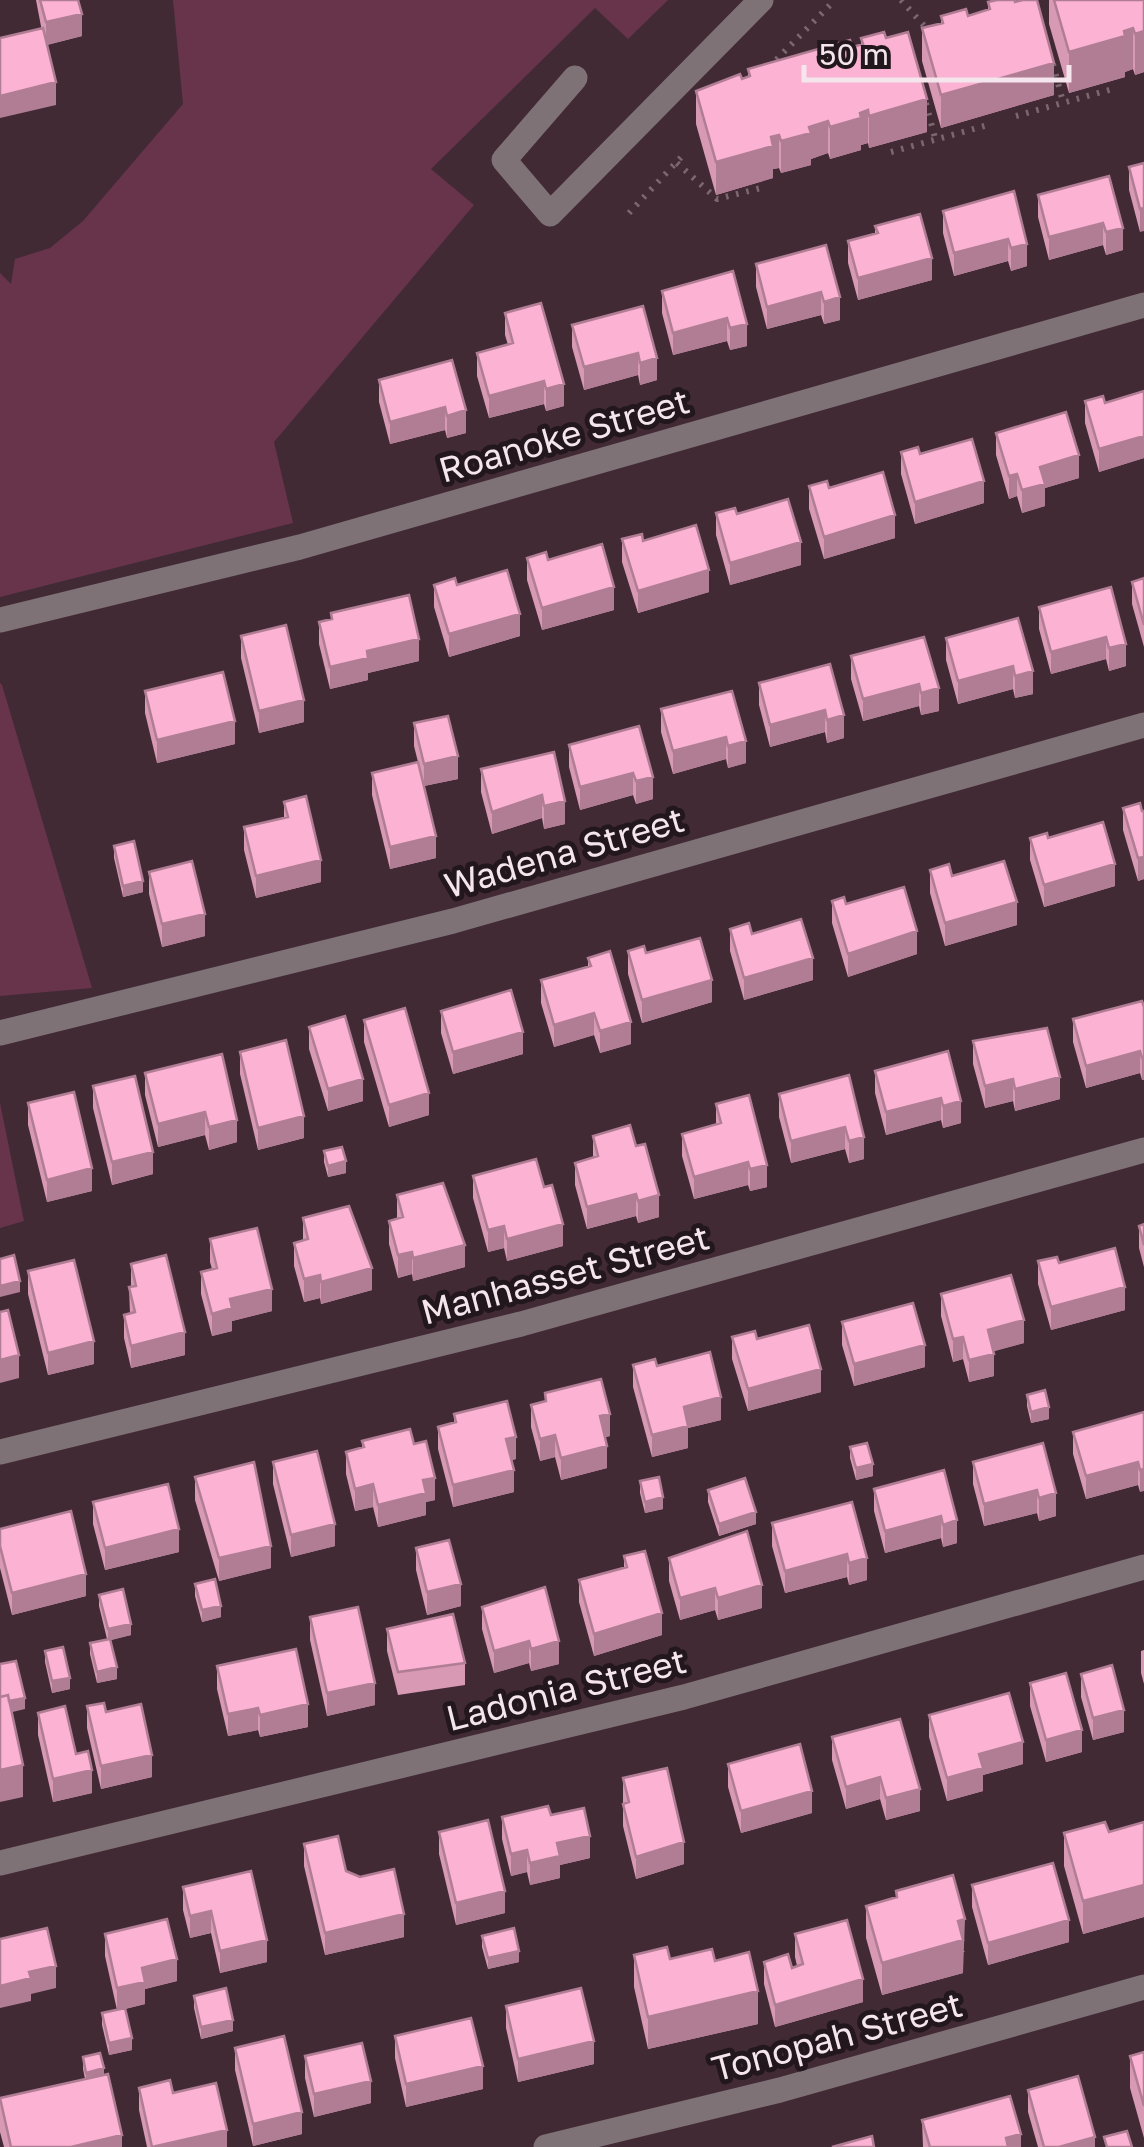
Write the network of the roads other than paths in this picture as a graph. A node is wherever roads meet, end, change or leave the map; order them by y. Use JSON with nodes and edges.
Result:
{"nodes":[{"id":1,"x":761,"y":0,"type":"edge"},
{"id":2,"x":576,"y":78,"type":"dead end"},
{"id":3,"x":1144,"y":304,"type":"edge"},
{"id":4,"x":0,"y":620,"type":"edge"},
{"id":5,"x":1144,"y":725,"type":"edge"},
{"id":6,"x":0,"y":1032,"type":"edge"},
{"id":7,"x":1144,"y":1150,"type":"edge"},
{"id":8,"x":0,"y":1452,"type":"edge"},
{"id":9,"x":1144,"y":1567,"type":"edge"},
{"id":10,"x":0,"y":1863,"type":"edge"},
{"id":11,"x":1144,"y":1987,"type":"edge"},
{"id":12,"x":546,"y":2147,"type":"edge"}],
"edges":[{"from":1,"to":2,"type":"street"},
{"from":3,"to":4,"type":"street","name":"Roanoke Street"},
{"from":5,"to":6,"type":"street","name":"Wadena Street"},
{"from":7,"to":8,"type":"street","name":"Manhasset Street"},
{"from":9,"to":10,"type":"street","name":"Ladonia Street"},
{"from":11,"to":12,"type":"street","name":"Tonopah Street"}]}
